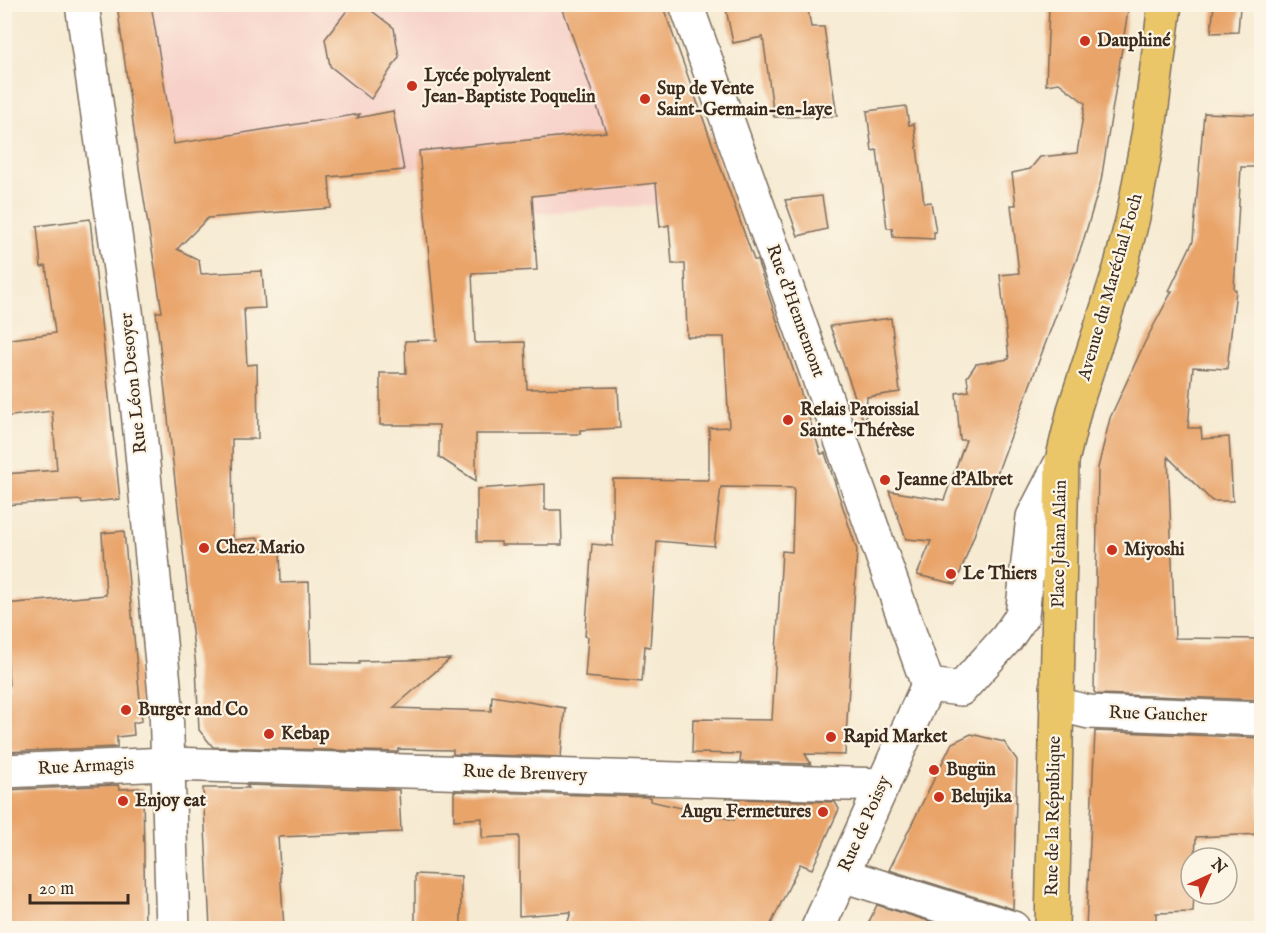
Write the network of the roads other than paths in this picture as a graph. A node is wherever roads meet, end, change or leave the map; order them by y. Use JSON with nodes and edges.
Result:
{"nodes":[{"id":1,"x":82,"y":4,"type":"edge"},
{"id":2,"x":686,"y":4,"type":"edge"},
{"id":3,"x":1165,"y":4,"type":"edge"},
{"id":4,"x":1062,"y":461,"type":"junction"},
{"id":5,"x":928,"y":685,"type":"junction"},
{"id":6,"x":1056,"y":704,"type":"junction"},
{"id":7,"x":1262,"y":719,"type":"edge"},
{"id":8,"x":168,"y":764,"type":"junction"},
{"id":9,"x":4,"y":771,"type":"edge"},
{"id":10,"x":883,"y":785,"type":"junction"},
{"id":11,"x":842,"y":875,"type":"junction"},
{"id":12,"x":173,"y":928,"type":"edge"},
{"id":13,"x":818,"y":928,"type":"edge"},
{"id":14,"x":1013,"y":928,"type":"edge"},
{"id":15,"x":1052,"y":928,"type":"edge"}],
"edges":[{"from":1,"to":8,"type":"street","name":"Rue Léon Desoyer"},
{"from":2,"to":5,"type":"street","name":"Rue d'Hennemont"},
{"from":3,"to":4,"type":"main road","name":"Avenue du Maréchal Foch"},
{"from":4,"to":5,"type":"street","name":"Place Jehan Alain"},
{"from":4,"to":6,"type":"main road","name":"Place Jehan Alain"},
{"from":5,"to":10,"type":"street","name":"Rue de Poissy"},
{"from":6,"to":7,"type":"street","name":"Rue Gaucher"},
{"from":6,"to":15,"type":"main road","name":"Rue de la République"},
{"from":8,"to":9,"type":"street","name":"Rue Armagis"},
{"from":8,"to":10,"type":"street","name":"Rue de Breuvery"},
{"from":8,"to":12,"type":"street","name":"Rue Léon Desoyer"},
{"from":10,"to":11,"type":"street","name":"Rue de Poissy"},
{"from":11,"to":13,"type":"street","name":"Rue de Poissy"},
{"from":11,"to":14,"type":"street"}]}
